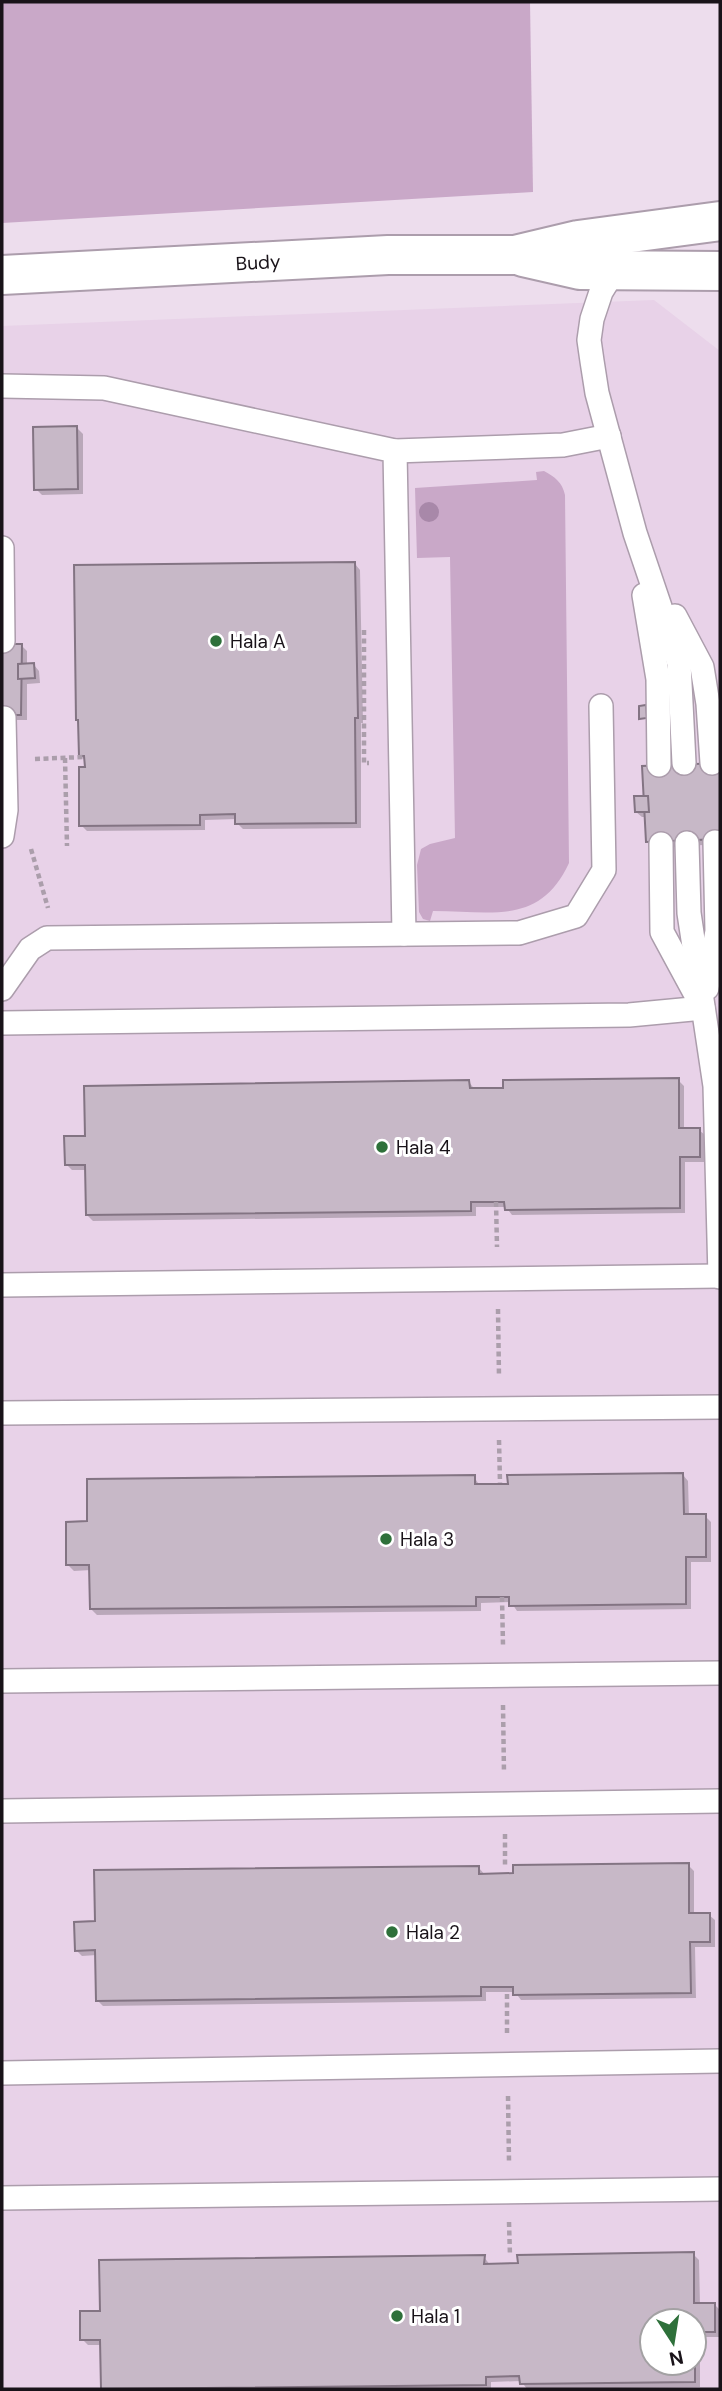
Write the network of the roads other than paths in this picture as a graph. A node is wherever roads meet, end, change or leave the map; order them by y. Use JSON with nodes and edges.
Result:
{"nodes":[{"id":1,"x":720,"y":221,"type":"edge"},
{"id":2,"x":514,"y":255,"type":"junction"},
{"id":3,"x":614,"y":271,"type":"junction"},
{"id":4,"x":720,"y":271,"type":"edge"},
{"id":5,"x":2,"y":275,"type":"edge"},
{"id":6,"x":2,"y":386,"type":"edge"},
{"id":7,"x":608,"y":436,"type":"junction"},
{"id":8,"x":396,"y":451,"type":"junction"},
{"id":9,"x":635,"y":533,"type":"junction"},
{"id":10,"x":2,"y":548,"type":"edge"},
{"id":11,"x":3,"y":641,"type":"edge"},
{"id":12,"x":601,"y":706,"type":"dead end"},
{"id":13,"x":5,"y":718,"type":"dead end"},
{"id":14,"x":712,"y":763,"type":"dead end"},
{"id":15,"x":684,"y":764,"type":"dead end"},
{"id":16,"x":659,"y":765,"type":"dead end"},
{"id":17,"x":2,"y":836,"type":"edge"},
{"id":18,"x":715,"y":842,"type":"dead end"},
{"id":19,"x":687,"y":843,"type":"dead end"},
{"id":20,"x":661,"y":844,"type":"dead end"},
{"id":21,"x":404,"y":934,"type":"junction"},
{"id":22,"x":2,"y":989,"type":"edge"},
{"id":23,"x":703,"y":1008,"type":"junction"},
{"id":24,"x":2,"y":1023,"type":"edge"},
{"id":25,"x":720,"y":1276,"type":"edge"},
{"id":26,"x":2,"y":1285,"type":"edge"},
{"id":27,"x":720,"y":1407,"type":"edge"},
{"id":28,"x":2,"y":1413,"type":"edge"},
{"id":29,"x":720,"y":1673,"type":"edge"},
{"id":30,"x":2,"y":1681,"type":"edge"},
{"id":31,"x":720,"y":1801,"type":"edge"},
{"id":32,"x":2,"y":1811,"type":"edge"},
{"id":33,"x":720,"y":2061,"type":"edge"},
{"id":34,"x":2,"y":2073,"type":"edge"},
{"id":35,"x":720,"y":2189,"type":"edge"},
{"id":36,"x":2,"y":2197,"type":"edge"}],
"edges":[{"from":1,"to":2,"type":"street","name":"Budy"},
{"from":2,"to":3,"type":"street","name":"Budy"},
{"from":2,"to":5,"type":"street","name":"Budy"},
{"from":3,"to":4,"type":"street","name":"Budy"},
{"from":3,"to":7,"type":"lane"},
{"from":6,"to":8,"type":"lane"},
{"from":7,"to":8,"type":"lane"},
{"from":7,"to":9,"type":"lane"},
{"from":8,"to":21,"type":"lane"},
{"from":9,"to":14,"type":"lane"},
{"from":9,"to":15,"type":"lane"},
{"from":9,"to":16,"type":"lane"},
{"from":10,"to":11,"type":"lane"},
{"from":12,"to":21,"type":"lane"},
{"from":13,"to":17,"type":"lane"},
{"from":18,"to":23,"type":"lane"},
{"from":19,"to":23,"type":"lane"},
{"from":20,"to":23,"type":"lane"},
{"from":21,"to":22,"type":"lane"},
{"from":23,"to":24,"type":"lane"},
{"from":23,"to":25,"type":"lane"},
{"from":25,"to":26,"type":"lane"},
{"from":27,"to":28,"type":"lane"},
{"from":29,"to":30,"type":"lane"},
{"from":31,"to":32,"type":"lane"},
{"from":33,"to":34,"type":"lane"},
{"from":35,"to":36,"type":"lane"}]}
